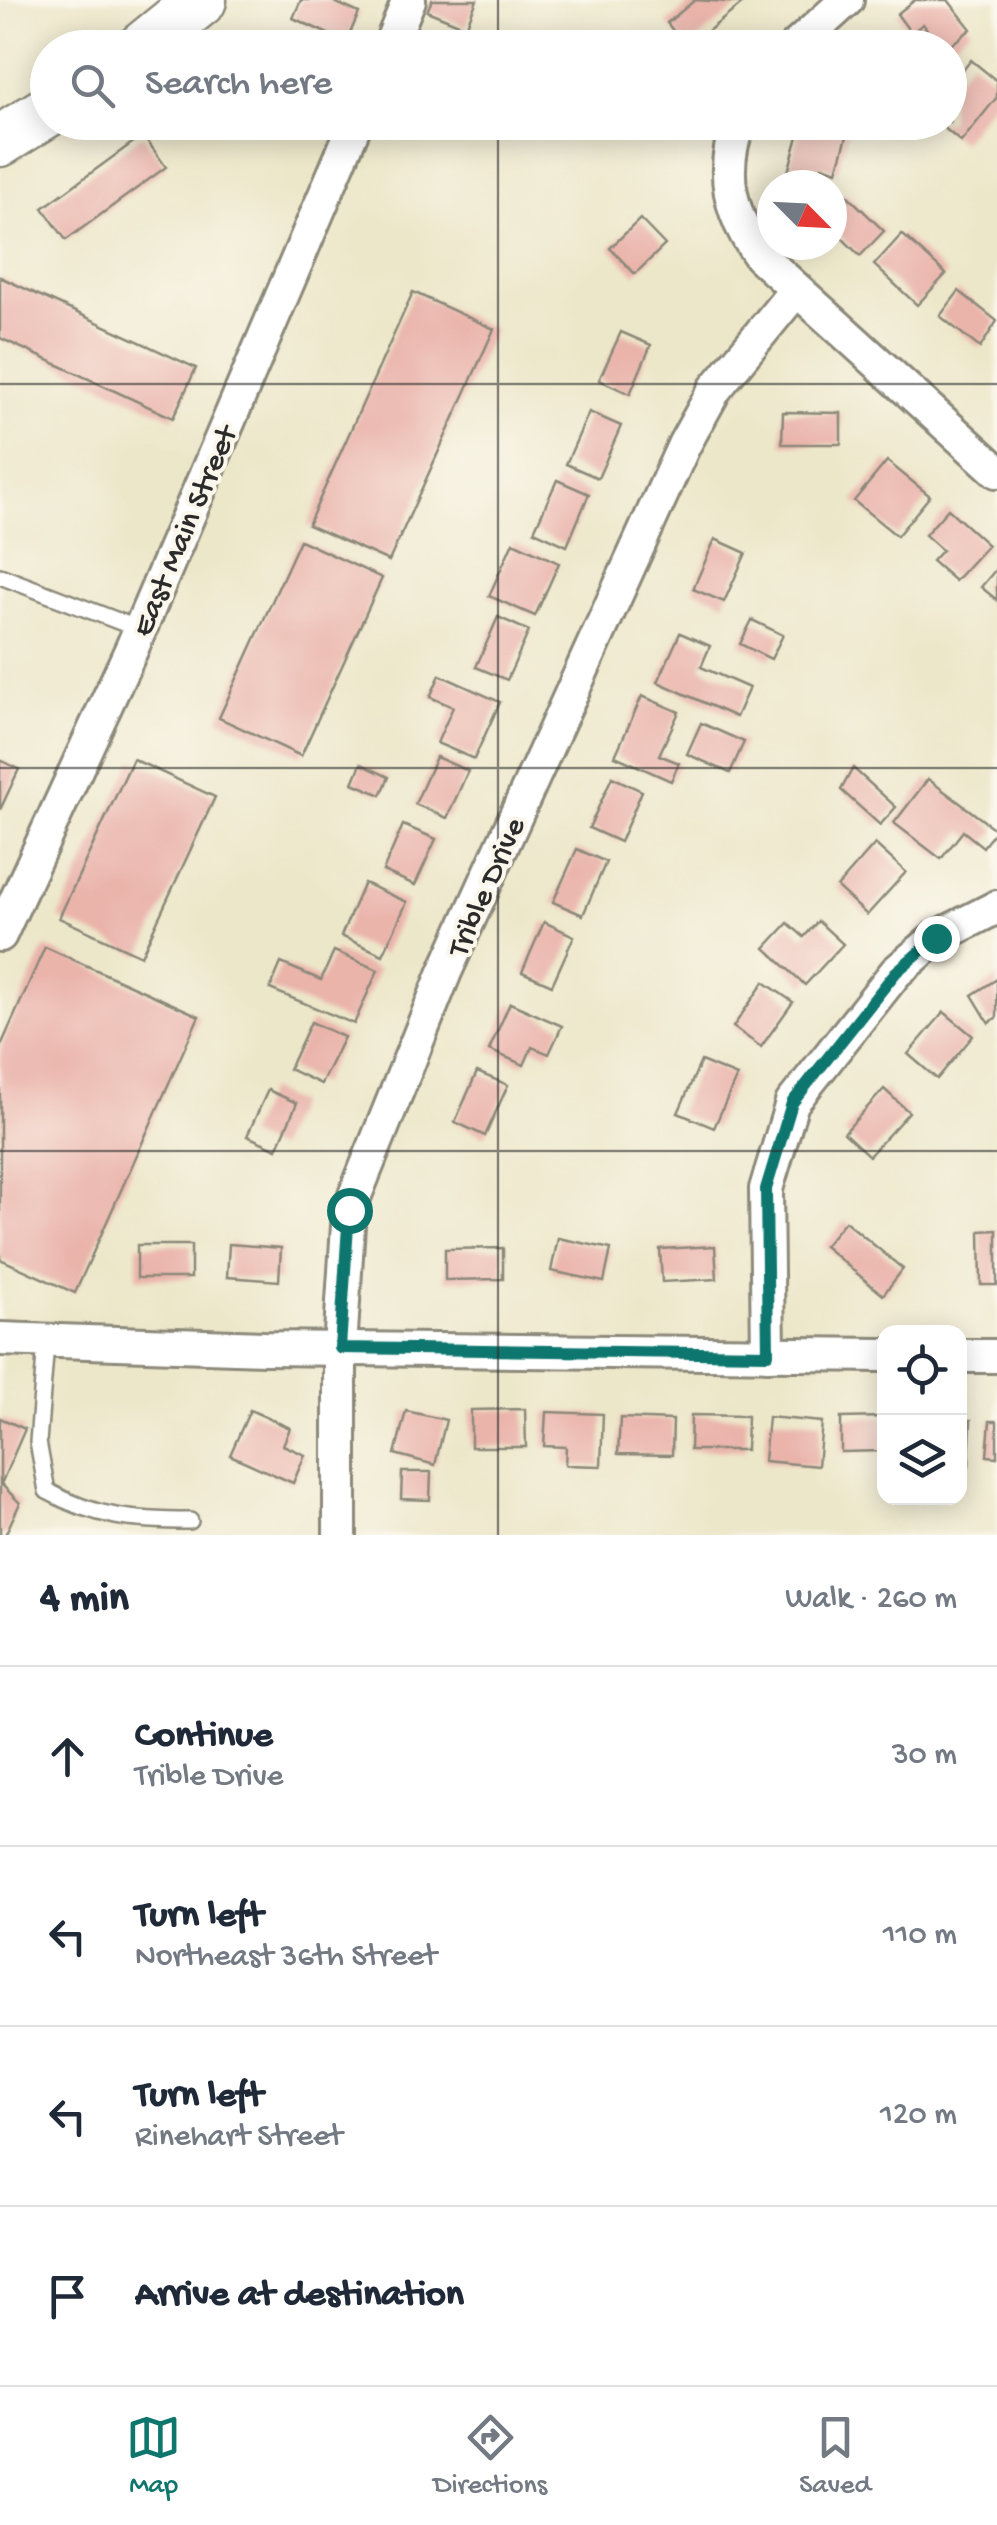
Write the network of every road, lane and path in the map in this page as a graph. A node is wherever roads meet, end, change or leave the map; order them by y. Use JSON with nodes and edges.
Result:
{"nodes":[{"id":1,"x":201,"y":0,"type":"edge"},
{"id":2,"x":409,"y":0,"type":"edge"},
{"id":3,"x":847,"y":0,"type":"edge"},
{"id":4,"x":164,"y":30,"type":"edge"},
{"id":5,"x":396,"y":30,"type":"edge"},
{"id":6,"x":814,"y":30,"type":"edge"},
{"id":7,"x":30,"y":121,"type":"edge"},
{"id":8,"x":0,"y":140,"type":"edge"},
{"id":9,"x":348,"y":140,"type":"edge"},
{"id":10,"x":734,"y":140,"type":"edge"},
{"id":11,"x":796,"y":290,"type":"junction"},
{"id":12,"x":997,"y":471,"type":"edge"},
{"id":13,"x":0,"y":576,"type":"edge"},
{"id":14,"x":139,"y":630,"type":"junction"},
{"id":15,"x":997,"y":908,"type":"edge"},
{"id":16,"x":0,"y":935,"type":"edge"},
{"id":17,"x":3,"y":1341,"type":"edge"},
{"id":18,"x":46,"y":1343,"type":"junction"},
{"id":19,"x":340,"y":1348,"type":"junction"},
{"id":20,"x":768,"y":1354,"type":"junction"},
{"id":21,"x":877,"y":1355,"type":"edge"},
{"id":22,"x":967,"y":1356,"type":"edge"},
{"id":23,"x":997,"y":1356,"type":"edge"},
{"id":24,"x":190,"y":1521,"type":"dead end"},
{"id":25,"x":340,"y":1535,"type":"edge"}],
"edges":[{"from":1,"to":4,"type":"main road"},
{"from":2,"to":5,"type":"street"},
{"from":3,"to":6,"type":"street"},
{"from":7,"to":8,"type":"main road"},
{"from":9,"to":14,"type":"street","name":"East Main Street"},
{"from":10,"to":11,"type":"street"},
{"from":11,"to":12,"type":"street"},
{"from":11,"to":19,"type":"street","name":"Trible Drive"},
{"from":13,"to":14,"type":"lane"},
{"from":14,"to":16,"type":"street","name":"East Main Street"},
{"from":15,"to":20,"type":"street"},
{"from":17,"to":18,"type":"street"},
{"from":18,"to":19,"type":"street"},
{"from":18,"to":24,"type":"lane"},
{"from":19,"to":20,"type":"street"},
{"from":19,"to":25,"type":"street","name":"Trible Drive"},
{"from":20,"to":21,"type":"street"},
{"from":22,"to":23,"type":"street"}]}
